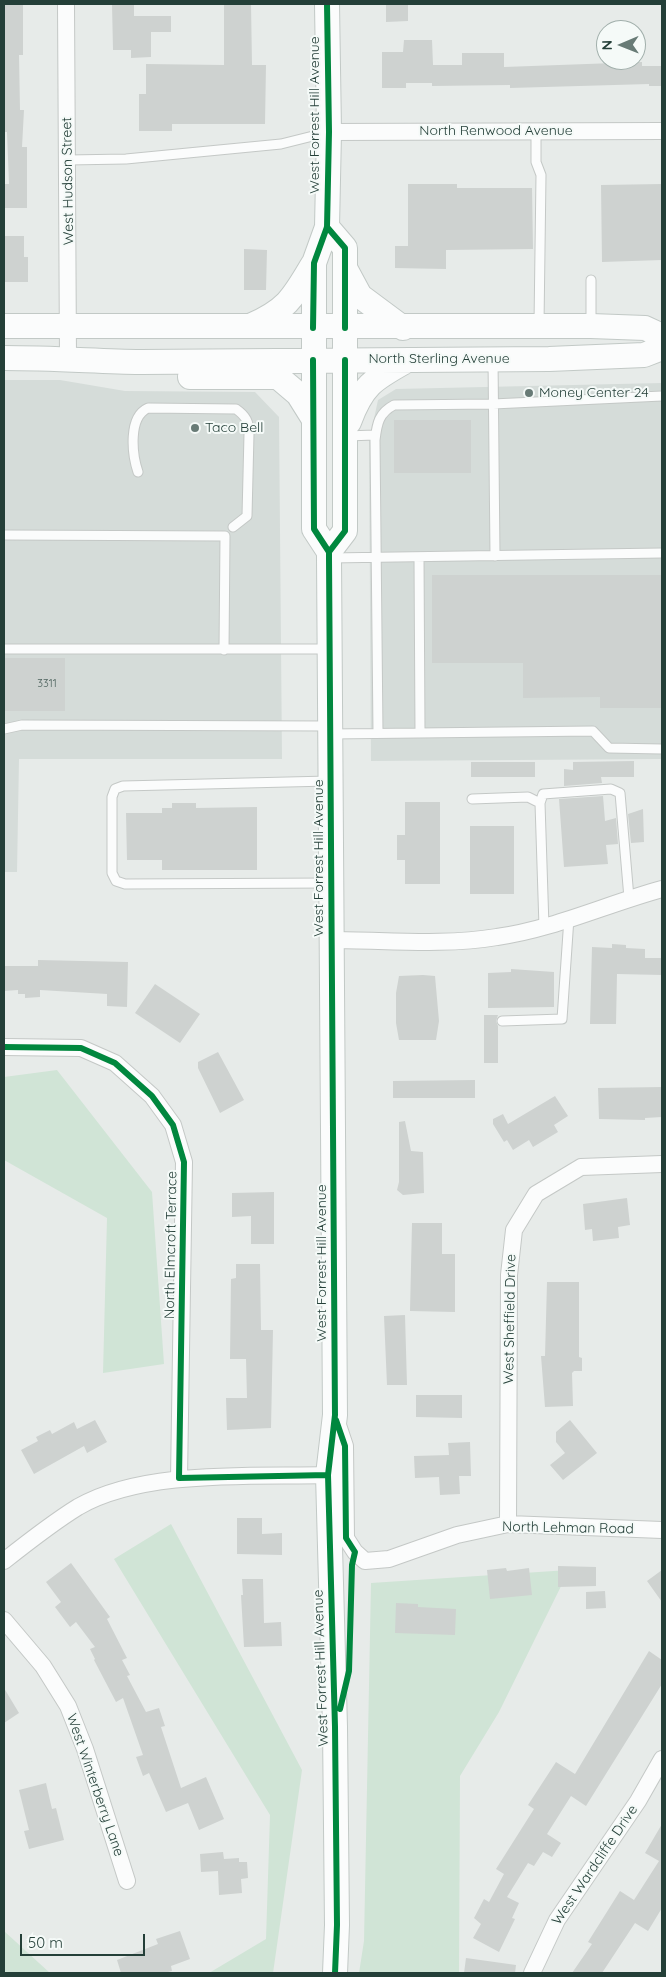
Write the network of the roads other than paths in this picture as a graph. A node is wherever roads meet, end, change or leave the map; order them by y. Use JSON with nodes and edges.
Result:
{"nodes":[{"id":1,"x":66,"y":4,"type":"edge"},
{"id":2,"x":327,"y":4,"type":"edge"},
{"id":3,"x":662,"y":131,"type":"edge"},
{"id":4,"x":329,"y":132,"type":"junction"},
{"id":5,"x":536,"y":132,"type":"junction"},
{"id":6,"x":68,"y":160,"type":"junction"},
{"id":7,"x":328,"y":227,"type":"junction"},
{"id":8,"x":314,"y":263,"type":"junction"},
{"id":9,"x":345,"y":269,"type":"junction"},
{"id":10,"x":591,"y":280,"type":"dead end"},
{"id":11,"x":4,"y":326,"type":"edge"},
{"id":12,"x":591,"y":326,"type":"junction"},
{"id":13,"x":70,"y":327,"type":"junction"},
{"id":14,"x":539,"y":327,"type":"junction"},
{"id":15,"x":244,"y":328,"type":"junction"},
{"id":16,"x":313,"y":328,"type":"junction"},
{"id":17,"x":345,"y":328,"type":"junction"},
{"id":18,"x":403,"y":328,"type":"junction"},
{"id":19,"x":662,"y":336,"type":"edge"},
{"id":20,"x":662,"y":348,"type":"edge"},
{"id":21,"x":4,"y":358,"type":"edge"},
{"id":22,"x":68,"y":358,"type":"junction"},
{"id":23,"x":492,"y":359,"type":"junction"},
{"id":24,"x":313,"y":360,"type":"junction"},
{"id":25,"x":345,"y":360,"type":"junction"},
{"id":26,"x":408,"y":360,"type":"junction"},
{"id":27,"x":141,"y":362,"type":"junction"},
{"id":28,"x":662,"y":396,"type":"edge"},
{"id":29,"x":493,"y":404,"type":"junction"},
{"id":30,"x":313,"y":418,"type":"junction"},
{"id":31,"x":345,"y":433,"type":"junction"},
{"id":32,"x":375,"y":435,"type":"junction"},
{"id":33,"x":138,"y":472,"type":"dead end"},
{"id":34,"x":233,"y":527,"type":"dead end"},
{"id":35,"x":4,"y":535,"type":"edge"},
{"id":36,"x":662,"y":553,"type":"edge"},
{"id":37,"x":329,"y":555,"type":"junction"},
{"id":38,"x":495,"y":556,"type":"junction"},
{"id":39,"x":419,"y":557,"type":"junction"},
{"id":40,"x":377,"y":558,"type":"junction"},
{"id":41,"x":4,"y":649,"type":"edge"},
{"id":42,"x":330,"y":649,"type":"junction"},
{"id":43,"x":224,"y":650,"type":"junction"},
{"id":44,"x":4,"y":730,"type":"edge"},
{"id":45,"x":331,"y":730,"type":"junction"},
{"id":46,"x":378,"y":733,"type":"junction"},
{"id":47,"x":420,"y":733,"type":"junction"},
{"id":48,"x":662,"y":749,"type":"edge"},
{"id":49,"x":332,"y":781,"type":"junction"},
{"id":50,"x":472,"y":799,"type":"dead end"},
{"id":51,"x":540,"y":803,"type":"junction"},
{"id":52,"x":332,"y":883,"type":"junction"},
{"id":53,"x":662,"y":890,"type":"edge"},
{"id":54,"x":629,"y":898,"type":"junction"},
{"id":55,"x":569,"y":918,"type":"junction"},
{"id":56,"x":544,"y":927,"type":"junction"},
{"id":57,"x":332,"y":940,"type":"junction"},
{"id":58,"x":502,"y":1021,"type":"dead end"},
{"id":59,"x":4,"y":1047,"type":"edge"},
{"id":60,"x":662,"y":1164,"type":"edge"},
{"id":61,"x":335,"y":1415,"type":"junction"},
{"id":62,"x":328,"y":1475,"type":"junction"},
{"id":63,"x":179,"y":1478,"type":"junction"},
{"id":64,"x":508,"y":1524,"type":"junction"},
{"id":65,"x":662,"y":1530,"type":"edge"},
{"id":66,"x":4,"y":1561,"type":"edge"},
{"id":67,"x":4,"y":1620,"type":"edge"},
{"id":68,"x":662,"y":1759,"type":"edge"},
{"id":69,"x":127,"y":1881,"type":"dead end"},
{"id":70,"x":335,"y":1973,"type":"edge"},
{"id":71,"x":532,"y":1973,"type":"edge"}],
"edges":[{"from":1,"to":6,"type":"street","name":"West Hudson Street"},
{"from":2,"to":4,"type":"main road","name":"West Forrest Hill Avenue"},
{"from":3,"to":5,"type":"street","name":"North Renwood Avenue"},
{"from":4,"to":5,"type":"street","name":"North Renwood Avenue"},
{"from":4,"to":6,"type":"lane"},
{"from":4,"to":7,"type":"main road","name":"West Forrest Hill Avenue"},
{"from":5,"to":14,"type":"lane"},
{"from":6,"to":13,"type":"street","name":"West Hudson Street"},
{"from":7,"to":8,"type":"main road","name":"West Forrest Hill Avenue"},
{"from":7,"to":9,"type":"main road"},
{"from":8,"to":15,"type":"main road"},
{"from":8,"to":16,"type":"main road","name":"West Forrest Hill Avenue"},
{"from":9,"to":17,"type":"main road"},
{"from":9,"to":18,"type":"main road"},
{"from":10,"to":12,"type":"lane"},
{"from":11,"to":13,"type":"main road"},
{"from":12,"to":14,"type":"main road"},
{"from":12,"to":19,"type":"main road"},
{"from":13,"to":15,"type":"main road"},
{"from":13,"to":22,"type":"street","name":"West Hudson Street"},
{"from":14,"to":18,"type":"main road"},
{"from":15,"to":16,"type":"main road"},
{"from":16,"to":17,"type":"main road"},
{"from":16,"to":24,"type":"main road","name":"West Forrest Hill Avenue"},
{"from":17,"to":18,"type":"main road"},
{"from":17,"to":25,"type":"main road"},
{"from":20,"to":23,"type":"main road","name":"North Sterling Avenue"},
{"from":21,"to":22,"type":"main road","name":"North Sterling Avenue"},
{"from":22,"to":27,"type":"main road","name":"North Sterling Avenue"},
{"from":23,"to":26,"type":"main road","name":"North Sterling Avenue"},
{"from":23,"to":29,"type":"lane"},
{"from":24,"to":25,"type":"main road","name":"North Sterling Avenue"},
{"from":24,"to":27,"type":"main road","name":"North Sterling Avenue"},
{"from":24,"to":30,"type":"main road","name":"West Forrest Hill Avenue"},
{"from":25,"to":26,"type":"main road","name":"North Sterling Avenue"},
{"from":25,"to":31,"type":"main road"},
{"from":26,"to":31,"type":"main road"},
{"from":27,"to":30,"type":"main road"},
{"from":28,"to":29,"type":"lane"},
{"from":29,"to":32,"type":"lane"},
{"from":29,"to":38,"type":"lane"},
{"from":30,"to":37,"type":"main road","name":"West Forrest Hill Avenue"},
{"from":31,"to":32,"type":"lane"},
{"from":31,"to":37,"type":"main road"},
{"from":32,"to":40,"type":"lane"},
{"from":33,"to":34,"type":"lane"},
{"from":35,"to":43,"type":"lane"},
{"from":36,"to":38,"type":"lane"},
{"from":37,"to":40,"type":"lane"},
{"from":37,"to":42,"type":"main road","name":"West Forrest Hill Avenue"},
{"from":38,"to":39,"type":"lane"},
{"from":39,"to":40,"type":"lane"},
{"from":39,"to":47,"type":"lane"},
{"from":40,"to":46,"type":"lane"},
{"from":41,"to":43,"type":"lane"},
{"from":42,"to":43,"type":"lane"},
{"from":42,"to":45,"type":"main road","name":"West Forrest Hill Avenue"},
{"from":44,"to":45,"type":"lane"},
{"from":45,"to":46,"type":"lane"},
{"from":45,"to":49,"type":"main road","name":"West Forrest Hill Avenue"},
{"from":46,"to":47,"type":"lane"},
{"from":47,"to":48,"type":"lane"},
{"from":49,"to":52,"type":"main road","name":"West Forrest Hill Avenue"},
{"from":49,"to":52,"type":"lane"},
{"from":50,"to":51,"type":"lane"},
{"from":51,"to":54,"type":"lane"},
{"from":51,"to":56,"type":"lane"},
{"from":52,"to":57,"type":"main road","name":"West Forrest Hill Avenue"},
{"from":53,"to":54,"type":"street"},
{"from":54,"to":55,"type":"street"},
{"from":55,"to":56,"type":"street"},
{"from":55,"to":58,"type":"lane"},
{"from":56,"to":57,"type":"street"},
{"from":57,"to":61,"type":"main road","name":"West Forrest Hill Avenue"},
{"from":59,"to":63,"type":"street","name":"North Elmcroft Terrace"},
{"from":60,"to":64,"type":"street","name":"West Sheffield Drive"},
{"from":61,"to":62,"type":"main road","name":"West Forrest Hill Avenue"},
{"from":61,"to":64,"type":"street","name":"North Lehman Road"},
{"from":62,"to":63,"type":"street"},
{"from":62,"to":70,"type":"main road","name":"West Forrest Hill Avenue"},
{"from":63,"to":66,"type":"street"},
{"from":64,"to":65,"type":"street","name":"North Lehman Road"},
{"from":67,"to":69,"type":"street","name":"West Winterberry Lane"},
{"from":68,"to":71,"type":"street","name":"West Wardcliffe Drive"}]}
